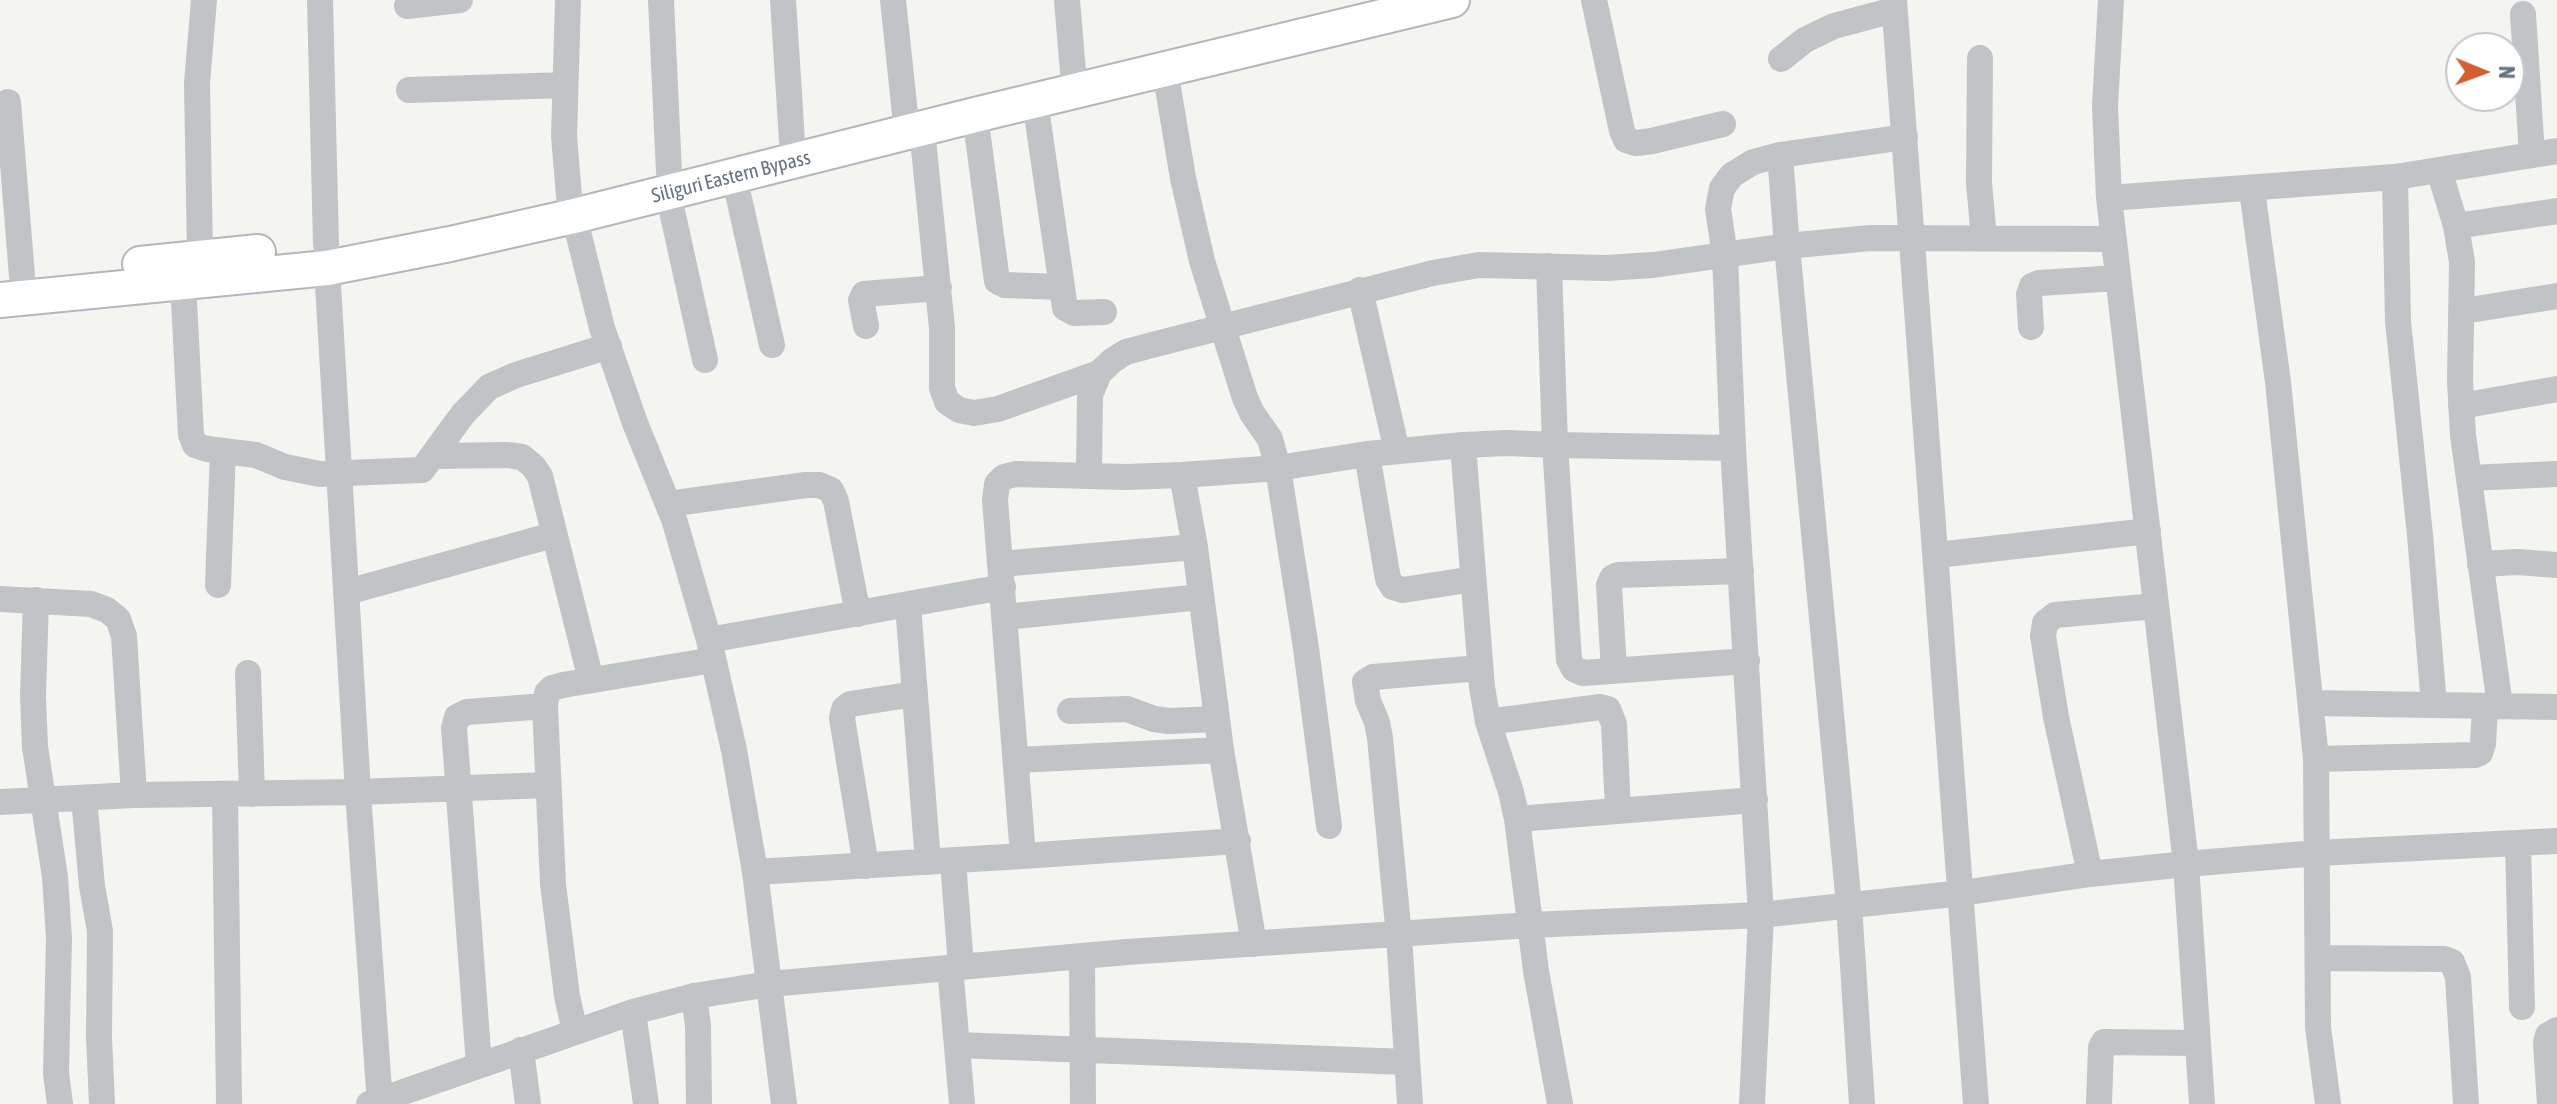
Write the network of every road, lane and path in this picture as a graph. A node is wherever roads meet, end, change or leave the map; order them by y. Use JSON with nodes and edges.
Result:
{"nodes":[{"id":1,"x":204,"y":0,"type":"edge"},
{"id":2,"x":320,"y":0,"type":"edge"},
{"id":3,"x":460,"y":0,"type":"edge"},
{"id":4,"x":568,"y":0,"type":"edge"},
{"id":5,"x":661,"y":0,"type":"edge"},
{"id":6,"x":783,"y":0,"type":"edge"},
{"id":7,"x":893,"y":0,"type":"edge"},
{"id":8,"x":1067,"y":0,"type":"edge"},
{"id":9,"x":1379,"y":0,"type":"edge"},
{"id":10,"x":1452,"y":0,"type":"edge"},
{"id":11,"x":1594,"y":0,"type":"edge"},
{"id":12,"x":2111,"y":0,"type":"edge"},
{"id":13,"x":1894,"y":5,"type":"edge"},
{"id":14,"x":407,"y":6,"type":"dead end"},
{"id":15,"x":2523,"y":14,"type":"dead end"},
{"id":16,"x":1980,"y":58,"type":"dead end"},
{"id":17,"x":1781,"y":59,"type":"dead end"},
{"id":18,"x":1165,"y":70,"type":"junction"},
{"id":19,"x":1073,"y":72,"type":"junction"},
{"id":20,"x":565,"y":85,"type":"junction"},
{"id":21,"x":409,"y":90,"type":"dead end"},
{"id":22,"x":1035,"y":101,"type":"junction"},
{"id":23,"x":8,"y":102,"type":"dead end"},
{"id":24,"x":975,"y":115,"type":"junction"},
{"id":25,"x":913,"y":122,"type":"junction"},
{"id":26,"x":1723,"y":124,"type":"dead end"},
{"id":27,"x":1905,"y":137,"type":"junction"},
{"id":28,"x":792,"y":141,"type":"junction"},
{"id":29,"x":2545,"y":153,"type":"edge"},
{"id":30,"x":1780,"y":155,"type":"junction"},
{"id":31,"x":2439,"y":170,"type":"junction"},
{"id":32,"x":734,"y":176,"type":"junction"},
{"id":33,"x":2395,"y":177,"type":"junction"},
{"id":34,"x":669,"y":183,"type":"junction"},
{"id":35,"x":2252,"y":190,"type":"junction"},
{"id":36,"x":2109,"y":198,"type":"junction"},
{"id":37,"x":572,"y":206,"type":"junction"},
{"id":38,"x":2557,"y":211,"type":"edge"},
{"id":39,"x":2456,"y":226,"type":"junction"},
{"id":40,"x":1913,"y":238,"type":"junction"},
{"id":41,"x":1984,"y":238,"type":"junction"},
{"id":42,"x":2114,"y":239,"type":"junction"},
{"id":43,"x":1787,"y":246,"type":"junction"},
{"id":44,"x":327,"y":256,"type":"junction"},
{"id":45,"x":1725,"y":256,"type":"junction"},
{"id":46,"x":1549,"y":266,"type":"junction"},
{"id":47,"x":192,"y":269,"type":"junction"},
{"id":48,"x":2118,"y":278,"type":"junction"},
{"id":49,"x":7,"y":285,"type":"edge"},
{"id":50,"x":1060,"y":287,"type":"junction"},
{"id":51,"x":939,"y":288,"type":"junction"},
{"id":52,"x":1360,"y":290,"type":"junction"},
{"id":53,"x":2557,"y":296,"type":"edge"},
{"id":54,"x":2463,"y":311,"type":"junction"},
{"id":55,"x":1104,"y":312,"type":"dead end"},
{"id":56,"x":866,"y":326,"type":"dead end"},
{"id":57,"x":1223,"y":326,"type":"junction"},
{"id":58,"x":2031,"y":327,"type":"dead end"},
{"id":59,"x":772,"y":345,"type":"dead end"},
{"id":60,"x":609,"y":346,"type":"junction"},
{"id":61,"x":705,"y":360,"type":"dead end"},
{"id":62,"x":1099,"y":373,"type":"junction"},
{"id":63,"x":2557,"y":389,"type":"edge"},
{"id":64,"x":2461,"y":406,"type":"junction"},
{"id":65,"x":1463,"y":445,"type":"junction"},
{"id":66,"x":1555,"y":445,"type":"junction"},
{"id":67,"x":1733,"y":448,"type":"junction"},
{"id":68,"x":223,"y":451,"type":"junction"},
{"id":69,"x":1397,"y":451,"type":"junction"},
{"id":70,"x":1367,"y":454,"type":"junction"},
{"id":71,"x":434,"y":456,"type":"junction"},
{"id":72,"x":1278,"y":468,"type":"junction"},
{"id":73,"x":340,"y":473,"type":"junction"},
{"id":74,"x":2557,"y":474,"type":"edge"},
{"id":75,"x":1182,"y":475,"type":"junction"},
{"id":76,"x":1089,"y":476,"type":"junction"},
{"id":77,"x":2469,"y":478,"type":"junction"},
{"id":78,"x":668,"y":504,"type":"junction"},
{"id":79,"x":2148,"y":531,"type":"junction"},
{"id":80,"x":553,"y":535,"type":"junction"},
{"id":81,"x":1195,"y":547,"type":"junction"},
{"id":82,"x":1937,"y":555,"type":"junction"},
{"id":83,"x":2480,"y":564,"type":"junction"},
{"id":84,"x":2557,"y":565,"type":"edge"},
{"id":85,"x":1741,"y":571,"type":"junction"},
{"id":86,"x":1002,"y":576,"type":"junction"},
{"id":87,"x":1473,"y":579,"type":"junction"},
{"id":88,"x":218,"y":585,"type":"dead end"},
{"id":89,"x":347,"y":592,"type":"junction"},
{"id":90,"x":1201,"y":597,"type":"junction"},
{"id":91,"x":0,"y":599,"type":"edge"},
{"id":92,"x":36,"y":600,"type":"junction"},
{"id":93,"x":908,"y":605,"type":"junction"},
{"id":94,"x":2156,"y":606,"type":"junction"},
{"id":95,"x":858,"y":614,"type":"junction"},
{"id":96,"x":1005,"y":617,"type":"junction"},
{"id":97,"x":711,"y":650,"type":"junction"},
{"id":98,"x":1747,"y":661,"type":"junction"},
{"id":99,"x":1480,"y":668,"type":"junction"},
{"id":100,"x":1614,"y":671,"type":"junction"},
{"id":101,"x":248,"y":673,"type":"dead end"},
{"id":102,"x":591,"y":680,"type":"junction"},
{"id":103,"x":915,"y":694,"type":"junction"},
{"id":104,"x":2311,"y":703,"type":"junction"},
{"id":105,"x":2434,"y":705,"type":"junction"},
{"id":106,"x":545,"y":706,"type":"junction"},
{"id":107,"x":2492,"y":706,"type":"junction"},
{"id":108,"x":2557,"y":707,"type":"edge"},
{"id":109,"x":1070,"y":711,"type":"dead end"},
{"id":110,"x":1217,"y":719,"type":"junction"},
{"id":111,"x":1488,"y":722,"type":"junction"},
{"id":112,"x":1221,"y":750,"type":"junction"},
{"id":113,"x":2316,"y":759,"type":"junction"},
{"id":114,"x":1017,"y":760,"type":"junction"},
{"id":115,"x":548,"y":785,"type":"junction"},
{"id":116,"x":458,"y":788,"type":"junction"},
{"id":117,"x":358,"y":792,"type":"junction"},
{"id":118,"x":225,"y":794,"type":"junction"},
{"id":119,"x":252,"y":794,"type":"junction"},
{"id":120,"x":134,"y":795,"type":"junction"},
{"id":121,"x":84,"y":798,"type":"junction"},
{"id":122,"x":41,"y":800,"type":"junction"},
{"id":123,"x":1755,"y":800,"type":"junction"},
{"id":124,"x":0,"y":802,"type":"edge"},
{"id":125,"x":1618,"y":811,"type":"junction"},
{"id":126,"x":1517,"y":819,"type":"junction"},
{"id":127,"x":1329,"y":826,"type":"dead end"},
{"id":128,"x":1238,"y":841,"type":"junction"},
{"id":129,"x":2557,"y":841,"type":"edge"},
{"id":130,"x":2518,"y":843,"type":"junction"},
{"id":131,"x":2317,"y":853,"type":"junction"},
{"id":132,"x":1023,"y":856,"type":"junction"},
{"id":133,"x":940,"y":862,"type":"junction"},
{"id":134,"x":2186,"y":864,"type":"junction"},
{"id":135,"x":866,"y":866,"type":"junction"},
{"id":136,"x":755,"y":872,"type":"junction"},
{"id":137,"x":2090,"y":874,"type":"junction"},
{"id":138,"x":1962,"y":893,"type":"junction"},
{"id":139,"x":1849,"y":905,"type":"junction"},
{"id":140,"x":1761,"y":915,"type":"junction"},
{"id":141,"x":1531,"y":925,"type":"junction"},
{"id":142,"x":1399,"y":936,"type":"junction"},
{"id":143,"x":1254,"y":944,"type":"junction"},
{"id":144,"x":1082,"y":956,"type":"junction"},
{"id":145,"x":2318,"y":958,"type":"junction"},
{"id":146,"x":956,"y":966,"type":"junction"},
{"id":147,"x":770,"y":984,"type":"junction"},
{"id":148,"x":694,"y":996,"type":"junction"},
{"id":149,"x":2522,"y":1007,"type":"dead end"},
{"id":150,"x":633,"y":1012,"type":"junction"},
{"id":151,"x":2557,"y":1030,"type":"edge"},
{"id":152,"x":575,"y":1032,"type":"junction"},
{"id":153,"x":2197,"y":1043,"type":"junction"},
{"id":154,"x":957,"y":1045,"type":"junction"},
{"id":155,"x":521,"y":1050,"type":"junction"},
{"id":156,"x":1083,"y":1050,"type":"junction"},
{"id":157,"x":1407,"y":1062,"type":"junction"},
{"id":158,"x":479,"y":1065,"type":"junction"},
{"id":159,"x":376,"y":1103,"type":"edge"},
{"id":160,"x":60,"y":1104,"type":"edge"},
{"id":161,"x":102,"y":1104,"type":"edge"},
{"id":162,"x":229,"y":1104,"type":"edge"},
{"id":163,"x":528,"y":1104,"type":"edge"},
{"id":164,"x":646,"y":1104,"type":"edge"},
{"id":165,"x":699,"y":1104,"type":"edge"},
{"id":166,"x":784,"y":1104,"type":"edge"},
{"id":167,"x":962,"y":1104,"type":"edge"},
{"id":168,"x":1083,"y":1104,"type":"edge"},
{"id":169,"x":1410,"y":1104,"type":"edge"},
{"id":170,"x":1560,"y":1104,"type":"edge"},
{"id":171,"x":1752,"y":1104,"type":"edge"},
{"id":172,"x":1862,"y":1104,"type":"edge"},
{"id":173,"x":1976,"y":1104,"type":"edge"},
{"id":174,"x":2099,"y":1104,"type":"edge"},
{"id":175,"x":2202,"y":1104,"type":"edge"},
{"id":176,"x":2328,"y":1104,"type":"edge"},
{"id":177,"x":2466,"y":1104,"type":"edge"},
{"id":178,"x":2550,"y":1104,"type":"edge"}],
"edges":[{"from":1,"to":47,"type":"street"},
{"from":2,"to":44,"type":"street"},
{"from":3,"to":14,"type":"street"},
{"from":4,"to":20,"type":"street"},
{"from":5,"to":34,"type":"street"},
{"from":6,"to":28,"type":"street"},
{"from":7,"to":25,"type":"street"},
{"from":8,"to":19,"type":"street"},
{"from":9,"to":19,"type":"main road","name":"Siliguri Eastern Bypass"},
{"from":10,"to":18,"type":"main road","name":"Siliguri Eastern Bypass"},
{"from":11,"to":26,"type":"street"},
{"from":12,"to":36,"type":"street"},
{"from":13,"to":17,"type":"street"},
{"from":13,"to":27,"type":"street"},
{"from":15,"to":29,"type":"street"},
{"from":16,"to":41,"type":"street"},
{"from":18,"to":22,"type":"main road","name":"Siliguri Eastern Bypass"},
{"from":18,"to":57,"type":"street"},
{"from":19,"to":25,"type":"main road","name":"Siliguri Eastern Bypass"},
{"from":20,"to":21,"type":"street"},
{"from":20,"to":37,"type":"street"},
{"from":22,"to":24,"type":"main road","name":"Siliguri Eastern Bypass"},
{"from":22,"to":50,"type":"street"},
{"from":23,"to":49,"type":"street"},
{"from":24,"to":25,"type":"main road","name":"Siliguri Eastern Bypass"},
{"from":24,"to":50,"type":"street"},
{"from":25,"to":28,"type":"main road","name":"Siliguri Eastern Bypass"},
{"from":25,"to":32,"type":"main road","name":"Siliguri Eastern Bypass"},
{"from":25,"to":51,"type":"street"},
{"from":27,"to":30,"type":"street"},
{"from":27,"to":40,"type":"street"},
{"from":28,"to":34,"type":"main road","name":"Siliguri Eastern Bypass"},
{"from":29,"to":31,"type":"street"},
{"from":30,"to":43,"type":"street"},
{"from":30,"to":45,"type":"street"},
{"from":31,"to":33,"type":"street"},
{"from":31,"to":39,"type":"street"},
{"from":32,"to":34,"type":"main road","name":"Siliguri Eastern Bypass"},
{"from":32,"to":59,"type":"street"},
{"from":33,"to":35,"type":"street"},
{"from":33,"to":105,"type":"street"},
{"from":34,"to":37,"type":"main road","name":"Siliguri Eastern Bypass"},
{"from":34,"to":61,"type":"street"},
{"from":35,"to":36,"type":"street"},
{"from":35,"to":104,"type":"street"},
{"from":36,"to":42,"type":"street"},
{"from":37,"to":44,"type":"main road","name":"Siliguri Eastern Bypass"},
{"from":37,"to":60,"type":"street"},
{"from":38,"to":39,"type":"street"},
{"from":39,"to":54,"type":"street"},
{"from":40,"to":41,"type":"street"},
{"from":40,"to":43,"type":"street"},
{"from":40,"to":82,"type":"street"},
{"from":41,"to":42,"type":"street"},
{"from":42,"to":48,"type":"street"},
{"from":43,"to":45,"type":"street"},
{"from":43,"to":139,"type":"street"},
{"from":44,"to":47,"type":"main road","name":"Siliguri Eastern Bypass"},
{"from":44,"to":73,"type":"street"},
{"from":45,"to":46,"type":"street"},
{"from":45,"to":67,"type":"street"},
{"from":46,"to":52,"type":"street"},
{"from":46,"to":66,"type":"street"},
{"from":47,"to":49,"type":"main road","name":"Siliguri Eastern Bypass"},
{"from":47,"to":68,"type":"street"},
{"from":48,"to":58,"type":"street"},
{"from":48,"to":79,"type":"street"},
{"from":50,"to":55,"type":"street"},
{"from":51,"to":56,"type":"street"},
{"from":51,"to":62,"type":"street"},
{"from":52,"to":57,"type":"street"},
{"from":52,"to":69,"type":"street"},
{"from":53,"to":54,"type":"street"},
{"from":54,"to":64,"type":"street"},
{"from":57,"to":62,"type":"street"},
{"from":57,"to":72,"type":"street"},
{"from":60,"to":71,"type":"street"},
{"from":60,"to":78,"type":"street"},
{"from":62,"to":76,"type":"street"},
{"from":63,"to":64,"type":"street"},
{"from":64,"to":77,"type":"street"},
{"from":65,"to":66,"type":"street"},
{"from":65,"to":69,"type":"street"},
{"from":65,"to":87,"type":"street"},
{"from":66,"to":67,"type":"street"},
{"from":66,"to":100,"type":"street"},
{"from":67,"to":85,"type":"street"},
{"from":68,"to":73,"type":"street"},
{"from":68,"to":88,"type":"street"},
{"from":69,"to":70,"type":"street"},
{"from":70,"to":72,"type":"street"},
{"from":70,"to":87,"type":"street"},
{"from":71,"to":73,"type":"street"},
{"from":71,"to":80,"type":"street"},
{"from":72,"to":75,"type":"street"},
{"from":72,"to":127,"type":"street"},
{"from":73,"to":89,"type":"street"},
{"from":74,"to":77,"type":"street"},
{"from":75,"to":76,"type":"street"},
{"from":75,"to":81,"type":"street"},
{"from":76,"to":86,"type":"street"},
{"from":77,"to":83,"type":"street"},
{"from":78,"to":95,"type":"street"},
{"from":78,"to":97,"type":"street"},
{"from":79,"to":82,"type":"street"},
{"from":79,"to":94,"type":"street"},
{"from":80,"to":89,"type":"street"},
{"from":80,"to":102,"type":"street"},
{"from":81,"to":86,"type":"street"},
{"from":81,"to":90,"type":"street"},
{"from":82,"to":138,"type":"street"},
{"from":83,"to":84,"type":"street"},
{"from":83,"to":107,"type":"street"},
{"from":85,"to":98,"type":"street"},
{"from":85,"to":100,"type":"street"},
{"from":86,"to":93,"type":"street"},
{"from":86,"to":96,"type":"street"},
{"from":87,"to":99,"type":"street"},
{"from":89,"to":117,"type":"street"},
{"from":90,"to":96,"type":"street"},
{"from":90,"to":110,"type":"street"},
{"from":91,"to":92,"type":"street"},
{"from":92,"to":120,"type":"street"},
{"from":92,"to":122,"type":"street"},
{"from":93,"to":95,"type":"street"},
{"from":93,"to":103,"type":"street"},
{"from":94,"to":134,"type":"street"},
{"from":94,"to":137,"type":"street"},
{"from":95,"to":97,"type":"street"},
{"from":96,"to":114,"type":"street"},
{"from":97,"to":102,"type":"street"},
{"from":97,"to":136,"type":"street"},
{"from":98,"to":100,"type":"street"},
{"from":98,"to":123,"type":"street"},
{"from":99,"to":111,"type":"street"},
{"from":99,"to":142,"type":"street"},
{"from":101,"to":119,"type":"street"},
{"from":102,"to":106,"type":"street"},
{"from":103,"to":133,"type":"street"},
{"from":103,"to":135,"type":"street"},
{"from":104,"to":105,"type":"street"},
{"from":104,"to":113,"type":"street"},
{"from":105,"to":107,"type":"street"},
{"from":106,"to":115,"type":"street"},
{"from":106,"to":116,"type":"street"},
{"from":107,"to":108,"type":"street"},
{"from":107,"to":113,"type":"street"},
{"from":109,"to":110,"type":"street"},
{"from":110,"to":112,"type":"street"},
{"from":111,"to":125,"type":"street"},
{"from":111,"to":126,"type":"street"},
{"from":112,"to":114,"type":"street"},
{"from":112,"to":128,"type":"street"},
{"from":113,"to":131,"type":"street"},
{"from":114,"to":132,"type":"street"},
{"from":115,"to":116,"type":"street"},
{"from":115,"to":152,"type":"street"},
{"from":116,"to":117,"type":"street"},
{"from":116,"to":158,"type":"street"},
{"from":117,"to":119,"type":"street"},
{"from":117,"to":159,"type":"street"},
{"from":118,"to":119,"type":"street"},
{"from":118,"to":120,"type":"street"},
{"from":118,"to":162,"type":"street"},
{"from":120,"to":121,"type":"street"},
{"from":121,"to":122,"type":"street"},
{"from":121,"to":161,"type":"street"},
{"from":122,"to":124,"type":"street"},
{"from":122,"to":160,"type":"street"},
{"from":123,"to":125,"type":"street"},
{"from":123,"to":140,"type":"street"},
{"from":125,"to":126,"type":"street"},
{"from":126,"to":141,"type":"street"},
{"from":128,"to":132,"type":"street"},
{"from":128,"to":143,"type":"street"},
{"from":129,"to":130,"type":"street"},
{"from":130,"to":131,"type":"street"},
{"from":130,"to":149,"type":"street"},
{"from":131,"to":134,"type":"street"},
{"from":131,"to":145,"type":"street"},
{"from":132,"to":133,"type":"street"},
{"from":133,"to":135,"type":"street"},
{"from":133,"to":146,"type":"street"},
{"from":134,"to":137,"type":"street"},
{"from":134,"to":153,"type":"street"},
{"from":135,"to":136,"type":"street"},
{"from":136,"to":147,"type":"street"},
{"from":137,"to":138,"type":"street"},
{"from":138,"to":139,"type":"street"},
{"from":138,"to":173,"type":"street"},
{"from":139,"to":140,"type":"street"},
{"from":139,"to":172,"type":"street"},
{"from":140,"to":141,"type":"street"},
{"from":140,"to":171,"type":"street"},
{"from":141,"to":142,"type":"street"},
{"from":141,"to":170,"type":"street"},
{"from":142,"to":143,"type":"street"},
{"from":142,"to":157,"type":"street"},
{"from":143,"to":144,"type":"street"},
{"from":144,"to":146,"type":"street"},
{"from":144,"to":156,"type":"street"},
{"from":145,"to":176,"type":"street"},
{"from":145,"to":177,"type":"street"},
{"from":146,"to":147,"type":"street"},
{"from":146,"to":154,"type":"street"},
{"from":147,"to":148,"type":"street"},
{"from":147,"to":166,"type":"street"},
{"from":148,"to":150,"type":"street"},
{"from":148,"to":165,"type":"street"},
{"from":150,"to":152,"type":"street"},
{"from":150,"to":164,"type":"street"},
{"from":151,"to":178,"type":"street"},
{"from":152,"to":155,"type":"street"},
{"from":153,"to":174,"type":"street"},
{"from":153,"to":175,"type":"street"},
{"from":154,"to":156,"type":"street"},
{"from":154,"to":167,"type":"street"},
{"from":155,"to":158,"type":"street"},
{"from":155,"to":163,"type":"street"},
{"from":156,"to":157,"type":"street"},
{"from":156,"to":168,"type":"street"},
{"from":157,"to":169,"type":"street"},
{"from":158,"to":159,"type":"street"}]}
